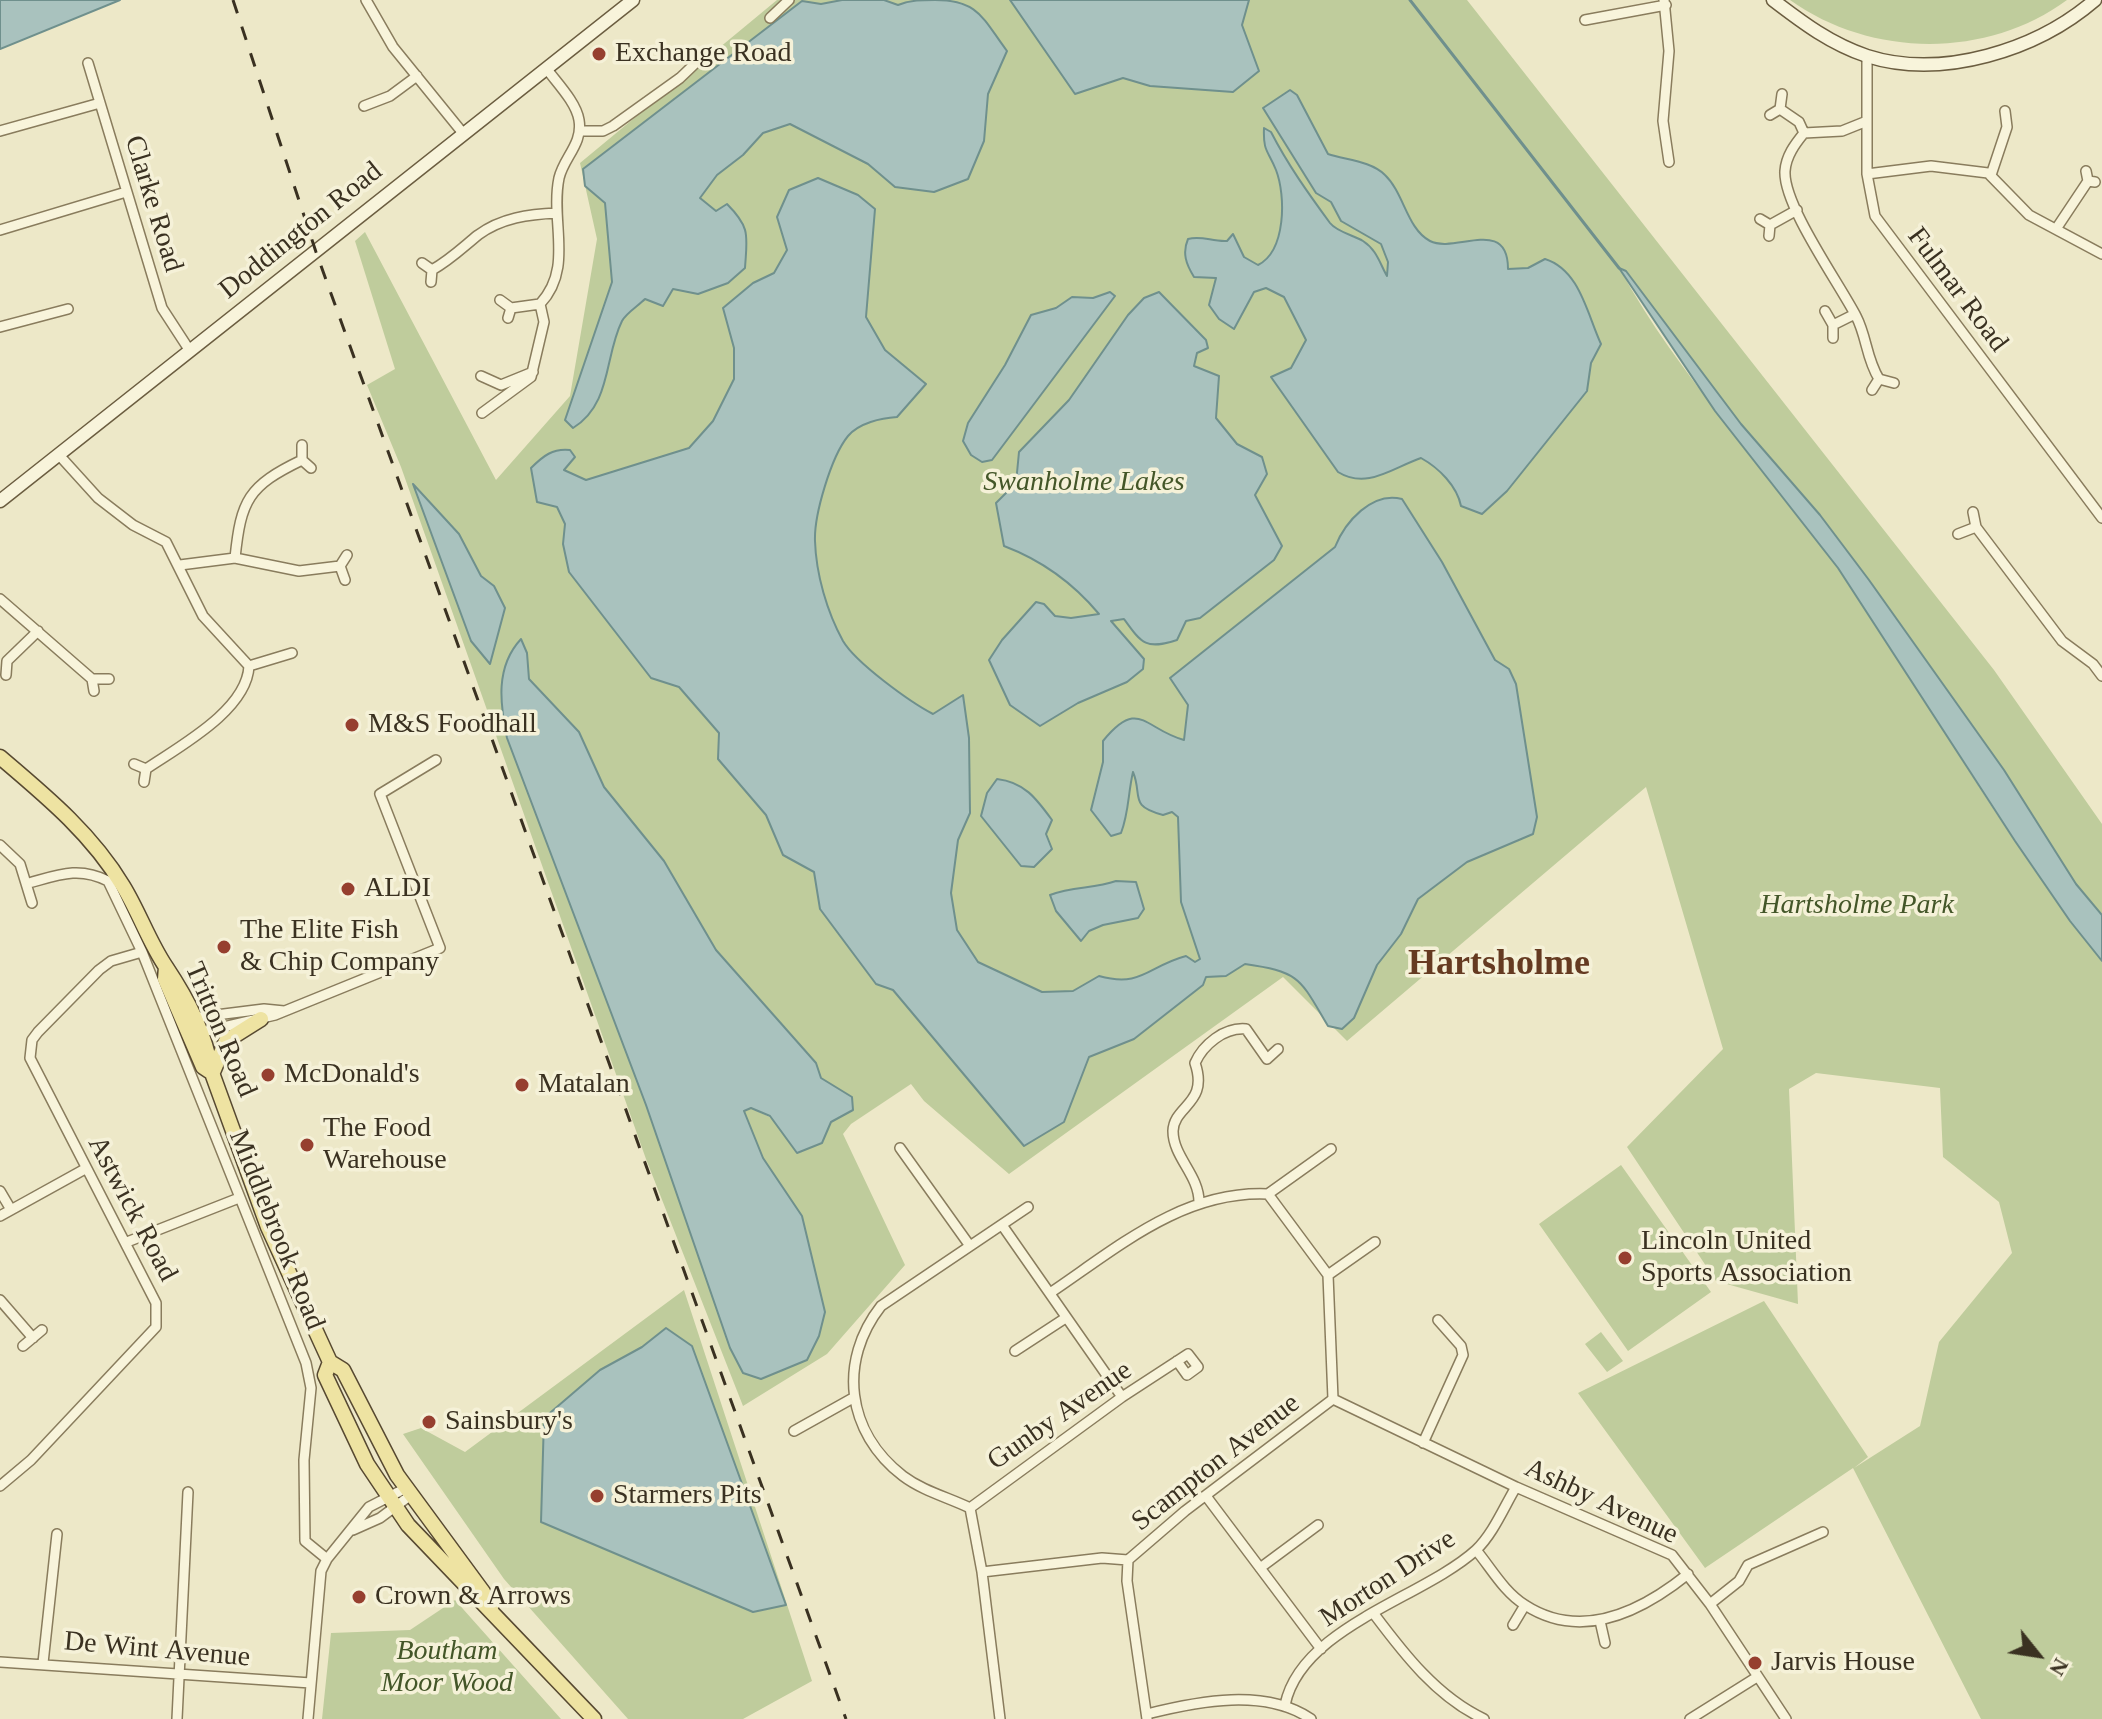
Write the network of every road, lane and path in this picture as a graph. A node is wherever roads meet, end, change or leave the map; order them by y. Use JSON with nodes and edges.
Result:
{"nodes":[{"id":1,"x":366,"y":0,"type":"edge"},
{"id":2,"x":633,"y":0,"type":"edge"},
{"id":3,"x":789,"y":0,"type":"edge"},
{"id":4,"x":1773,"y":0,"type":"edge"},
{"id":5,"x":2095,"y":0,"type":"edge"},
{"id":6,"x":1665,"y":2,"type":"edge"},
{"id":7,"x":770,"y":18,"type":"dead end"},
{"id":8,"x":1585,"y":20,"type":"dead end"},
{"id":9,"x":703,"y":56,"type":"dead end"},
{"id":10,"x":1867,"y":56,"type":"junction"},
{"id":11,"x":88,"y":63,"type":"dead end"},
{"id":12,"x":546,"y":68,"type":"junction"},
{"id":13,"x":417,"y":76,"type":"junction"},
{"id":14,"x":1782,"y":94,"type":"dead end"},
{"id":15,"x":100,"y":103,"type":"junction"},
{"id":16,"x":364,"y":106,"type":"dead end"},
{"id":17,"x":1780,"y":109,"type":"junction"},
{"id":18,"x":1770,"y":115,"type":"dead end"},
{"id":19,"x":2020,"y":118,"type":"dead end"},
{"id":20,"x":1867,"y":121,"type":"junction"},
{"id":21,"x":0,"y":131,"type":"edge"},
{"id":22,"x":580,"y":131,"type":"junction"},
{"id":23,"x":462,"y":132,"type":"junction"},
{"id":24,"x":1804,"y":133,"type":"junction"},
{"id":25,"x":1669,"y":162,"type":"dead end"},
{"id":26,"x":1867,"y":174,"type":"junction"},
{"id":27,"x":1991,"y":175,"type":"junction"},
{"id":28,"x":2090,"y":178,"type":"dead end"},
{"id":29,"x":126,"y":192,"type":"junction"},
{"id":30,"x":1797,"y":210,"type":"junction"},
{"id":31,"x":557,"y":213,"type":"junction"},
{"id":32,"x":1760,"y":219,"type":"dead end"},
{"id":33,"x":2056,"y":229,"type":"junction"},
{"id":34,"x":0,"y":230,"type":"edge"},
{"id":35,"x":2102,"y":254,"type":"edge"},
{"id":36,"x":422,"y":263,"type":"dead end"},
{"id":37,"x":432,"y":270,"type":"junction"},
{"id":38,"x":431,"y":282,"type":"dead end"},
{"id":39,"x":500,"y":300,"type":"dead end"},
{"id":40,"x":540,"y":304,"type":"junction"},
{"id":41,"x":68,"y":309,"type":"dead end"},
{"id":42,"x":1825,"y":311,"type":"dead end"},
{"id":43,"x":1855,"y":314,"type":"junction"},
{"id":44,"x":1833,"y":325,"type":"junction"},
{"id":45,"x":0,"y":327,"type":"edge"},
{"id":46,"x":1833,"y":338,"type":"dead end"},
{"id":47,"x":190,"y":351,"type":"junction"},
{"id":48,"x":533,"y":372,"type":"junction"},
{"id":49,"x":481,"y":376,"type":"dead end"},
{"id":50,"x":1879,"y":379,"type":"junction"},
{"id":51,"x":1894,"y":383,"type":"dead end"},
{"id":52,"x":1872,"y":390,"type":"dead end"},
{"id":53,"x":482,"y":413,"type":"dead end"},
{"id":54,"x":302,"y":445,"type":"dead end"},
{"id":55,"x":59,"y":455,"type":"junction"},
{"id":56,"x":302,"y":460,"type":"junction"},
{"id":57,"x":311,"y":468,"type":"dead end"},
{"id":58,"x":0,"y":501,"type":"edge"},
{"id":59,"x":1973,"y":512,"type":"dead end"},
{"id":60,"x":2102,"y":518,"type":"edge"},
{"id":61,"x":1976,"y":527,"type":"junction"},
{"id":62,"x":1958,"y":534,"type":"dead end"},
{"id":63,"x":347,"y":555,"type":"dead end"},
{"id":64,"x":235,"y":558,"type":"junction"},
{"id":65,"x":180,"y":565,"type":"junction"},
{"id":66,"x":340,"y":566,"type":"junction"},
{"id":67,"x":345,"y":580,"type":"dead end"},
{"id":68,"x":0,"y":599,"type":"edge"},
{"id":69,"x":38,"y":631,"type":"junction"},
{"id":70,"x":292,"y":653,"type":"dead end"},
{"id":71,"x":4,"y":662,"type":"edge"},
{"id":72,"x":249,"y":666,"type":"junction"},
{"id":73,"x":6,"y":675,"type":"dead end"},
{"id":74,"x":2102,"y":676,"type":"edge"},
{"id":75,"x":92,"y":679,"type":"junction"},
{"id":76,"x":109,"y":679,"type":"dead end"},
{"id":77,"x":94,"y":691,"type":"dead end"},
{"id":78,"x":0,"y":757,"type":"edge"},
{"id":79,"x":436,"y":760,"type":"dead end"},
{"id":80,"x":134,"y":764,"type":"dead end"},
{"id":81,"x":146,"y":769,"type":"junction"},
{"id":82,"x":144,"y":782,"type":"dead end"},
{"id":83,"x":0,"y":845,"type":"edge"},
{"id":84,"x":29,"y":883,"type":"junction"},
{"id":85,"x":32,"y":903,"type":"dead end"},
{"id":86,"x":142,"y":952,"type":"junction"},
{"id":87,"x":284,"y":1011,"type":"junction"},
{"id":88,"x":189,"y":1019,"type":"junction"},
{"id":89,"x":261,"y":1019,"type":"junction"},
{"id":90,"x":196,"y":1035,"type":"junction"},
{"id":91,"x":1278,"y":1049,"type":"dead end"},
{"id":92,"x":212,"y":1073,"type":"junction"},
{"id":93,"x":900,"y":1148,"type":"dead end"},
{"id":94,"x":1331,"y":1149,"type":"dead end"},
{"id":95,"x":85,"y":1169,"type":"junction"},
{"id":96,"x":0,"y":1191,"type":"edge"},
{"id":97,"x":1268,"y":1194,"type":"junction"},
{"id":98,"x":239,"y":1198,"type":"junction"},
{"id":99,"x":1199,"y":1202,"type":"junction"},
{"id":100,"x":1028,"y":1207,"type":"dead end"},
{"id":101,"x":10,"y":1208,"type":"junction"},
{"id":102,"x":0,"y":1216,"type":"edge"},
{"id":103,"x":1002,"y":1225,"type":"junction"},
{"id":104,"x":127,"y":1242,"type":"junction"},
{"id":105,"x":1375,"y":1242,"type":"dead end"},
{"id":106,"x":970,"y":1246,"type":"junction"},
{"id":107,"x":1328,"y":1275,"type":"junction"},
{"id":108,"x":1050,"y":1293,"type":"junction"},
{"id":109,"x":0,"y":1300,"type":"edge"},
{"id":110,"x":1064,"y":1319,"type":"junction"},
{"id":111,"x":1438,"y":1320,"type":"dead end"},
{"id":112,"x":42,"y":1330,"type":"dead end"},
{"id":113,"x":33,"y":1338,"type":"junction"},
{"id":114,"x":23,"y":1346,"type":"dead end"},
{"id":115,"x":1015,"y":1351,"type":"dead end"},
{"id":116,"x":1177,"y":1361,"type":"dead end"},
{"id":117,"x":330,"y":1362,"type":"junction"},
{"id":118,"x":1122,"y":1397,"type":"junction"},
{"id":119,"x":853,"y":1398,"type":"junction"},
{"id":120,"x":1333,"y":1399,"type":"junction"},
{"id":121,"x":361,"y":1401,"type":"junction"},
{"id":122,"x":794,"y":1431,"type":"dead end"},
{"id":123,"x":1423,"y":1443,"type":"junction"},
{"id":124,"x":367,"y":1464,"type":"junction"},
{"id":125,"x":0,"y":1486,"type":"edge"},
{"id":126,"x":1516,"y":1487,"type":"junction"},
{"id":127,"x":188,"y":1492,"type":"dead end"},
{"id":128,"x":408,"y":1492,"type":"junction"},
{"id":129,"x":1206,"y":1496,"type":"junction"},
{"id":130,"x":391,"y":1502,"type":"junction"},
{"id":131,"x":970,"y":1508,"type":"junction"},
{"id":132,"x":1318,"y":1525,"type":"dead end"},
{"id":133,"x":353,"y":1530,"type":"junction"},
{"id":134,"x":1823,"y":1532,"type":"dead end"},
{"id":135,"x":57,"y":1534,"type":"dead end"},
{"id":136,"x":1476,"y":1550,"type":"junction"},
{"id":137,"x":327,"y":1559,"type":"junction"},
{"id":138,"x":1128,"y":1560,"type":"junction"},
{"id":139,"x":1260,"y":1568,"type":"junction"},
{"id":140,"x":982,"y":1572,"type":"junction"},
{"id":141,"x":1688,"y":1574,"type":"junction"},
{"id":142,"x":1710,"y":1604,"type":"junction"},
{"id":143,"x":1525,"y":1605,"type":"junction"},
{"id":144,"x":491,"y":1608,"type":"junction"},
{"id":145,"x":1374,"y":1614,"type":"junction"},
{"id":146,"x":1600,"y":1621,"type":"junction"},
{"id":147,"x":1513,"y":1625,"type":"dead end"},
{"id":148,"x":1605,"y":1643,"type":"dead end"},
{"id":149,"x":1321,"y":1649,"type":"junction"},
{"id":150,"x":0,"y":1662,"type":"edge"},
{"id":151,"x":43,"y":1663,"type":"junction"},
{"id":152,"x":180,"y":1673,"type":"junction"},
{"id":153,"x":1757,"y":1677,"type":"junction"},
{"id":154,"x":311,"y":1683,"type":"junction"},
{"id":155,"x":1285,"y":1705,"type":"junction"},
{"id":156,"x":1147,"y":1716,"type":"edge"},
{"id":157,"x":177,"y":1719,"type":"edge"},
{"id":158,"x":308,"y":1719,"type":"edge"},
{"id":159,"x":594,"y":1719,"type":"edge"},
{"id":160,"x":1000,"y":1719,"type":"edge"},
{"id":161,"x":1311,"y":1719,"type":"edge"},
{"id":162,"x":1484,"y":1719,"type":"edge"},
{"id":163,"x":1690,"y":1719,"type":"edge"},
{"id":164,"x":1786,"y":1719,"type":"edge"}],
"edges":[{"from":1,"to":13,"type":"street"},
{"from":2,"to":12,"type":"main road","name":"Doddington Road"},
{"from":3,"to":7,"type":"street"},
{"from":4,"to":10,"type":"main road"},
{"from":5,"to":10,"type":"main road"},
{"from":6,"to":8,"type":"street"},
{"from":6,"to":25,"type":"street"},
{"from":9,"to":22,"type":"street"},
{"from":10,"to":20,"type":"street","name":"Fulmar Road"},
{"from":11,"to":15,"type":"street","name":"Clarke Road"},
{"from":12,"to":22,"type":"street"},
{"from":12,"to":23,"type":"main road","name":"Doddington Road"},
{"from":13,"to":16,"type":"street"},
{"from":13,"to":23,"type":"street"},
{"from":14,"to":17,"type":"street"},
{"from":15,"to":21,"type":"street"},
{"from":15,"to":29,"type":"street","name":"Clarke Road"},
{"from":17,"to":18,"type":"street"},
{"from":17,"to":24,"type":"street"},
{"from":19,"to":27,"type":"street"},
{"from":20,"to":24,"type":"street"},
{"from":20,"to":26,"type":"street","name":"Fulmar Road"},
{"from":22,"to":31,"type":"street"},
{"from":23,"to":47,"type":"main road","name":"Doddington Road"},
{"from":24,"to":30,"type":"street"},
{"from":26,"to":27,"type":"street"},
{"from":26,"to":60,"type":"street","name":"Fulmar Road"},
{"from":27,"to":33,"type":"street"},
{"from":28,"to":33,"type":"street"},
{"from":29,"to":34,"type":"street"},
{"from":29,"to":47,"type":"street","name":"Clarke Road"},
{"from":30,"to":32,"type":"street"},
{"from":30,"to":43,"type":"street"},
{"from":31,"to":37,"type":"street"},
{"from":31,"to":40,"type":"street"},
{"from":33,"to":35,"type":"street"},
{"from":36,"to":37,"type":"street"},
{"from":37,"to":38,"type":"street"},
{"from":39,"to":40,"type":"street"},
{"from":40,"to":48,"type":"street"},
{"from":41,"to":45,"type":"street"},
{"from":42,"to":44,"type":"street"},
{"from":43,"to":44,"type":"street"},
{"from":43,"to":50,"type":"street"},
{"from":44,"to":46,"type":"street"},
{"from":47,"to":55,"type":"main road","name":"Doddington Road"},
{"from":48,"to":49,"type":"street"},
{"from":48,"to":53,"type":"street"},
{"from":50,"to":51,"type":"street"},
{"from":50,"to":52,"type":"street"},
{"from":54,"to":56,"type":"street"},
{"from":55,"to":58,"type":"main road","name":"Doddington Road"},
{"from":55,"to":65,"type":"street"},
{"from":56,"to":57,"type":"street"},
{"from":56,"to":64,"type":"street"},
{"from":59,"to":61,"type":"street"},
{"from":61,"to":62,"type":"street"},
{"from":61,"to":74,"type":"street"},
{"from":63,"to":66,"type":"street"},
{"from":64,"to":65,"type":"street"},
{"from":64,"to":66,"type":"street"},
{"from":65,"to":72,"type":"street"},
{"from":66,"to":67,"type":"street"},
{"from":68,"to":69,"type":"street"},
{"from":69,"to":71,"type":"street"},
{"from":69,"to":75,"type":"street"},
{"from":70,"to":72,"type":"street"},
{"from":71,"to":73,"type":"street"},
{"from":72,"to":81,"type":"street"},
{"from":75,"to":76,"type":"street"},
{"from":75,"to":77,"type":"street"},
{"from":78,"to":88,"type":"main road","name":"Tritton Road"},
{"from":79,"to":87,"type":"street"},
{"from":80,"to":81,"type":"street"},
{"from":81,"to":82,"type":"street"},
{"from":83,"to":84,"type":"street"},
{"from":84,"to":85,"type":"street"},
{"from":84,"to":86,"type":"street","name":"Middlebrook Road"},
{"from":86,"to":95,"type":"street","name":"Astwick Road"},
{"from":86,"to":98,"type":"street","name":"Middlebrook Road"},
{"from":87,"to":88,"type":"street"},
{"from":87,"to":89,"type":"street"},
{"from":88,"to":90,"type":"main road","name":"Tritton Road"},
{"from":89,"to":90,"type":"street"},
{"from":89,"to":92,"type":"main road"},
{"from":90,"to":92,"type":"main road","name":"Tritton Road"},
{"from":91,"to":99,"type":"street"},
{"from":92,"to":117,"type":"main road","name":"Tritton Road"},
{"from":93,"to":106,"type":"street"},
{"from":94,"to":97,"type":"street"},
{"from":95,"to":101,"type":"street"},
{"from":95,"to":104,"type":"street","name":"Astwick Road"},
{"from":96,"to":101,"type":"street"},
{"from":97,"to":99,"type":"street"},
{"from":97,"to":107,"type":"street"},
{"from":98,"to":104,"type":"street"},
{"from":98,"to":137,"type":"street","name":"Middlebrook Road"},
{"from":99,"to":108,"type":"street"},
{"from":100,"to":103,"type":"street"},
{"from":101,"to":102,"type":"street"},
{"from":103,"to":106,"type":"street"},
{"from":103,"to":108,"type":"street"},
{"from":104,"to":125,"type":"street","name":"Astwick Road"},
{"from":105,"to":107,"type":"street"},
{"from":106,"to":119,"type":"street"},
{"from":107,"to":120,"type":"street"},
{"from":108,"to":110,"type":"street"},
{"from":109,"to":113,"type":"street"},
{"from":110,"to":115,"type":"street"},
{"from":110,"to":118,"type":"street"},
{"from":111,"to":123,"type":"street"},
{"from":112,"to":113,"type":"street"},
{"from":113,"to":114,"type":"street"},
{"from":116,"to":118,"type":"street","name":"Gunby Avenue"},
{"from":117,"to":121,"type":"main road","name":"Tritton Road"},
{"from":117,"to":124,"type":"main road","name":"Tritton Road"},
{"from":118,"to":131,"type":"street","name":"Gunby Avenue"},
{"from":119,"to":122,"type":"street"},
{"from":119,"to":131,"type":"street"},
{"from":120,"to":123,"type":"street","name":"Ashby Avenue"},
{"from":120,"to":129,"type":"street","name":"Scampton Avenue"},
{"from":121,"to":124,"type":"main road"},
{"from":121,"to":128,"type":"main road","name":"Tritton Road"},
{"from":123,"to":126,"type":"street","name":"Ashby Avenue"},
{"from":124,"to":130,"type":"main road","name":"Tritton Road"},
{"from":126,"to":136,"type":"street","name":"Morton Drive"},
{"from":126,"to":141,"type":"street","name":"Ashby Avenue"},
{"from":127,"to":152,"type":"street"},
{"from":128,"to":130,"type":"street"},
{"from":128,"to":130,"type":"street"},
{"from":128,"to":144,"type":"main road","name":"Tritton Road"},
{"from":129,"to":138,"type":"street","name":"Scampton Avenue"},
{"from":129,"to":139,"type":"street"},
{"from":130,"to":133,"type":"street"},
{"from":130,"to":133,"type":"street"},
{"from":130,"to":144,"type":"main road","name":"Tritton Road"},
{"from":131,"to":140,"type":"street"},
{"from":132,"to":139,"type":"street"},
{"from":133,"to":137,"type":"street"},
{"from":134,"to":142,"type":"street"},
{"from":135,"to":151,"type":"street"},
{"from":136,"to":143,"type":"street"},
{"from":136,"to":145,"type":"street","name":"Morton Drive"},
{"from":137,"to":154,"type":"street"},
{"from":138,"to":140,"type":"street","name":"Scampton Avenue"},
{"from":138,"to":156,"type":"street"},
{"from":139,"to":149,"type":"street"},
{"from":140,"to":160,"type":"street"},
{"from":141,"to":142,"type":"street","name":"Ashby Avenue"},
{"from":141,"to":146,"type":"street"},
{"from":142,"to":153,"type":"street","name":"Ashby Avenue"},
{"from":143,"to":146,"type":"street"},
{"from":143,"to":147,"type":"street"},
{"from":144,"to":159,"type":"main road","name":"Tritton Road"},
{"from":145,"to":149,"type":"street","name":"Morton Drive"},
{"from":145,"to":162,"type":"street"},
{"from":146,"to":148,"type":"street"},
{"from":149,"to":155,"type":"street","name":"Morton Drive"},
{"from":150,"to":151,"type":"street","name":"De Wint Avenue"},
{"from":151,"to":152,"type":"street","name":"De Wint Avenue"},
{"from":152,"to":154,"type":"street","name":"De Wint Avenue"},
{"from":152,"to":157,"type":"street"},
{"from":153,"to":163,"type":"street"},
{"from":153,"to":164,"type":"street","name":"Ashby Avenue"},
{"from":154,"to":158,"type":"street"},
{"from":155,"to":156,"type":"street"},
{"from":155,"to":161,"type":"street"}]}
